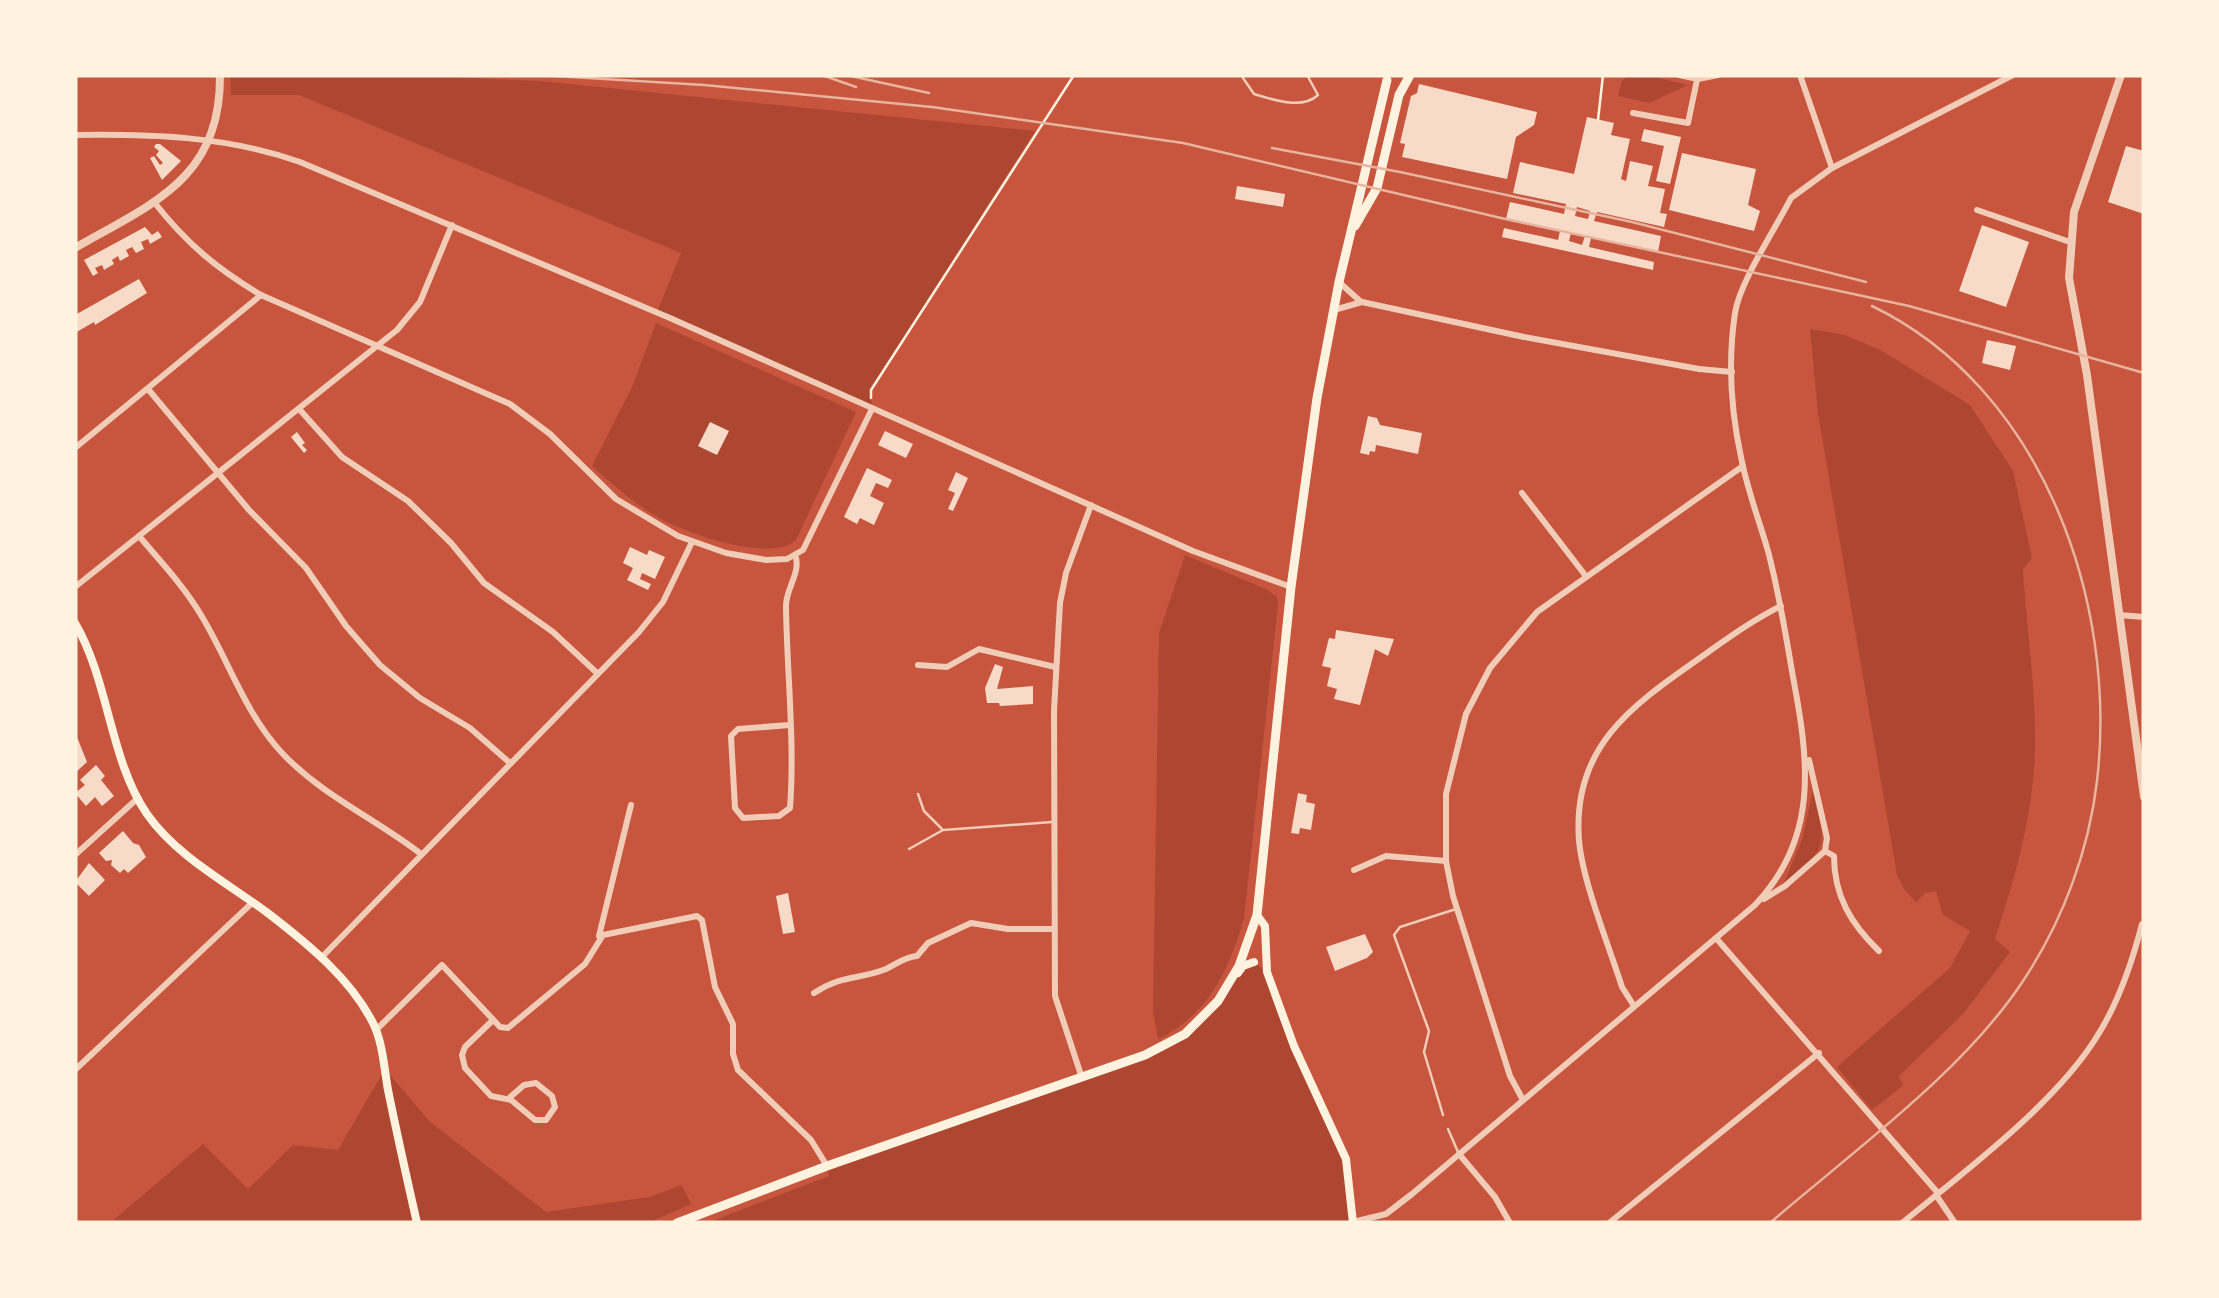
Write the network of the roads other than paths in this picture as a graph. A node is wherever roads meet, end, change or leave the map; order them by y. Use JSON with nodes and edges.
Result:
{"nodes":[{"id":1,"x":220,"y":75,"type":"edge"},
{"id":2,"x":1241,"y":75,"type":"edge"},
{"id":3,"x":1307,"y":75,"type":"edge"},
{"id":4,"x":1679,"y":75,"type":"edge"},
{"id":5,"x":1718,"y":75,"type":"edge"},
{"id":6,"x":1800,"y":75,"type":"edge"},
{"id":7,"x":2013,"y":75,"type":"edge"},
{"id":8,"x":2121,"y":75,"type":"edge"},
{"id":9,"x":1698,"y":77,"type":"edge"},
{"id":10,"x":1385,"y":78,"type":"edge"},
{"id":11,"x":1407,"y":78,"type":"edge"},
{"id":12,"x":1633,"y":113,"type":"dead end"},
{"id":13,"x":75,"y":135,"type":"edge"},
{"id":14,"x":210,"y":140,"type":"junction"},
{"id":15,"x":1832,"y":168,"type":"junction"},
{"id":16,"x":154,"y":202,"type":"junction"},
{"id":17,"x":1977,"y":210,"type":"dead end"},
{"id":18,"x":452,"y":225,"type":"junction"},
{"id":19,"x":1355,"y":226,"type":"junction"},
{"id":20,"x":2070,"y":242,"type":"junction"},
{"id":21,"x":75,"y":248,"type":"edge"},
{"id":22,"x":1339,"y":282,"type":"junction"},
{"id":23,"x":261,"y":295,"type":"junction"},
{"id":24,"x":1362,"y":302,"type":"junction"},
{"id":25,"x":1334,"y":310,"type":"junction"},
{"id":26,"x":380,"y":346,"type":"junction"},
{"id":27,"x":1732,"y":372,"type":"junction"},
{"id":28,"x":148,"y":388,"type":"junction"},
{"id":29,"x":872,"y":409,"type":"junction"},
{"id":30,"x":300,"y":410,"type":"junction"},
{"id":31,"x":75,"y":448,"type":"edge"},
{"id":32,"x":1743,"y":466,"type":"junction"},
{"id":33,"x":218,"y":473,"type":"junction"},
{"id":34,"x":1522,"y":493,"type":"dead end"},
{"id":35,"x":1092,"y":505,"type":"junction"},
{"id":36,"x":138,"y":536,"type":"junction"},
{"id":37,"x":692,"y":542,"type":"junction"},
{"id":38,"x":796,"y":555,"type":"junction"},
{"id":39,"x":1585,"y":576,"type":"junction"},
{"id":40,"x":1292,"y":586,"type":"junction"},
{"id":41,"x":75,"y":587,"type":"edge"},
{"id":42,"x":1780,"y":606,"type":"junction"},
{"id":43,"x":2120,"y":615,"type":"junction"},
{"id":44,"x":2144,"y":618,"type":"edge"},
{"id":45,"x":75,"y":623,"type":"edge"},
{"id":46,"x":918,"y":666,"type":"dead end"},
{"id":47,"x":1055,"y":667,"type":"junction"},
{"id":48,"x":597,"y":673,"type":"junction"},
{"id":49,"x":790,"y":725,"type":"junction"},
{"id":50,"x":2140,"y":731,"type":"edge"},
{"id":51,"x":1806,"y":750,"type":"junction"},
{"id":52,"x":510,"y":763,"type":"junction"},
{"id":53,"x":918,"y":794,"type":"dead end"},
{"id":54,"x":2144,"y":796,"type":"edge"},
{"id":55,"x":138,"y":798,"type":"junction"},
{"id":56,"x":631,"y":806,"type":"dead end"},
{"id":57,"x":1054,"y":822,"type":"junction"},
{"id":58,"x":943,"y":830,"type":"junction"},
{"id":59,"x":909,"y":849,"type":"dead end"},
{"id":60,"x":1825,"y":851,"type":"junction"},
{"id":61,"x":421,"y":854,"type":"junction"},
{"id":62,"x":75,"y":855,"type":"edge"},
{"id":63,"x":1446,"y":861,"type":"junction"},
{"id":64,"x":1354,"y":870,"type":"dead end"},
{"id":65,"x":254,"y":902,"type":"junction"},
{"id":66,"x":1755,"y":906,"type":"junction"},
{"id":67,"x":1457,"y":909,"type":"junction"},
{"id":68,"x":1257,"y":915,"type":"junction"},
{"id":69,"x":2142,"y":924,"type":"dead end"},
{"id":70,"x":1053,"y":929,"type":"junction"},
{"id":71,"x":1716,"y":937,"type":"junction"},
{"id":72,"x":599,"y":938,"type":"junction"},
{"id":73,"x":1245,"y":950,"type":"junction"},
{"id":74,"x":1880,"y":951,"type":"dead end"},
{"id":75,"x":321,"y":958,"type":"junction"},
{"id":76,"x":1254,"y":962,"type":"junction"},
{"id":77,"x":1268,"y":972,"type":"junction"},
{"id":78,"x":1230,"y":983,"type":"junction"},
{"id":79,"x":814,"y":993,"type":"dead end"},
{"id":80,"x":1634,"y":1006,"type":"junction"},
{"id":81,"x":493,"y":1020,"type":"junction"},
{"id":82,"x":376,"y":1030,"type":"junction"},
{"id":83,"x":1819,"y":1053,"type":"junction"},
{"id":84,"x":75,"y":1070,"type":"edge"},
{"id":85,"x":1082,"y":1078,"type":"junction"},
{"id":86,"x":508,"y":1099,"type":"junction"},
{"id":87,"x":1523,"y":1100,"type":"junction"},
{"id":88,"x":1442,"y":1114,"type":"dead end"},
{"id":89,"x":1448,"y":1129,"type":"dead end"},
{"id":90,"x":1459,"y":1154,"type":"junction"},
{"id":91,"x":827,"y":1166,"type":"junction"},
{"id":92,"x":1937,"y":1194,"type":"junction"},
{"id":93,"x":1353,"y":1222,"type":"edge"},
{"id":94,"x":417,"y":1223,"type":"edge"},
{"id":95,"x":677,"y":1223,"type":"edge"},
{"id":96,"x":1510,"y":1223,"type":"edge"},
{"id":97,"x":1609,"y":1223,"type":"edge"},
{"id":98,"x":1902,"y":1223,"type":"edge"},
{"id":99,"x":1955,"y":1223,"type":"edge"}],
"edges":[{"from":1,"to":14,"type":"street"},
{"from":2,"to":3,"type":"lane"},
{"from":4,"to":9,"type":"street"},
{"from":5,"to":9,"type":"street"},
{"from":6,"to":15,"type":"street"},
{"from":7,"to":15,"type":"street"},
{"from":8,"to":20,"type":"street"},
{"from":9,"to":12,"type":"street"},
{"from":10,"to":11,"type":"main road"},
{"from":10,"to":19,"type":"main road"},
{"from":11,"to":19,"type":"main road"},
{"from":13,"to":14,"type":"street"},
{"from":14,"to":16,"type":"street"},
{"from":14,"to":18,"type":"street"},
{"from":15,"to":27,"type":"street"},
{"from":16,"to":21,"type":"street"},
{"from":16,"to":23,"type":"street"},
{"from":17,"to":20,"type":"street"},
{"from":18,"to":26,"type":"street"},
{"from":18,"to":29,"type":"street"},
{"from":19,"to":22,"type":"main road"},
{"from":20,"to":43,"type":"street"},
{"from":22,"to":24,"type":"street"},
{"from":22,"to":25,"type":"main road"},
{"from":23,"to":26,"type":"street"},
{"from":23,"to":28,"type":"street"},
{"from":24,"to":25,"type":"street"},
{"from":24,"to":27,"type":"street"},
{"from":25,"to":40,"type":"main road"},
{"from":26,"to":30,"type":"street"},
{"from":26,"to":37,"type":"street"},
{"from":27,"to":32,"type":"street"},
{"from":28,"to":31,"type":"street"},
{"from":28,"to":33,"type":"street"},
{"from":29,"to":35,"type":"street"},
{"from":29,"to":38,"type":"street"},
{"from":30,"to":33,"type":"street"},
{"from":30,"to":48,"type":"street"},
{"from":32,"to":39,"type":"street"},
{"from":32,"to":42,"type":"street"},
{"from":33,"to":36,"type":"street"},
{"from":33,"to":52,"type":"street"},
{"from":34,"to":39,"type":"street"},
{"from":35,"to":40,"type":"street"},
{"from":35,"to":47,"type":"street"},
{"from":36,"to":41,"type":"street"},
{"from":36,"to":61,"type":"street"},
{"from":37,"to":38,"type":"street"},
{"from":37,"to":48,"type":"street"},
{"from":38,"to":49,"type":"street"},
{"from":39,"to":63,"type":"street"},
{"from":40,"to":68,"type":"main road"},
{"from":42,"to":51,"type":"street"},
{"from":42,"to":80,"type":"street"},
{"from":43,"to":44,"type":"street"},
{"from":43,"to":50,"type":"street"},
{"from":45,"to":55,"type":"main road"},
{"from":46,"to":47,"type":"street"},
{"from":47,"to":57,"type":"street"},
{"from":48,"to":52,"type":"street"},
{"from":49,"to":49,"type":"street"},
{"from":50,"to":54,"type":"street"},
{"from":51,"to":60,"type":"street"},
{"from":51,"to":66,"type":"street"},
{"from":52,"to":61,"type":"street"},
{"from":53,"to":58,"type":"lane"},
{"from":55,"to":62,"type":"street"},
{"from":55,"to":65,"type":"main road"},
{"from":56,"to":72,"type":"street"},
{"from":57,"to":58,"type":"lane"},
{"from":57,"to":70,"type":"street"},
{"from":58,"to":59,"type":"lane"},
{"from":60,"to":66,"type":"street"},
{"from":60,"to":74,"type":"street"},
{"from":61,"to":75,"type":"street"},
{"from":63,"to":64,"type":"street"},
{"from":63,"to":67,"type":"street"},
{"from":65,"to":75,"type":"main road"},
{"from":65,"to":84,"type":"street"},
{"from":66,"to":71,"type":"street"},
{"from":67,"to":87,"type":"street"},
{"from":67,"to":88,"type":"lane"},
{"from":68,"to":73,"type":"main road"},
{"from":68,"to":77,"type":"main road"},
{"from":69,"to":92,"type":"street"},
{"from":70,"to":79,"type":"street"},
{"from":70,"to":85,"type":"street"},
{"from":71,"to":80,"type":"street"},
{"from":71,"to":83,"type":"street"},
{"from":72,"to":81,"type":"street"},
{"from":72,"to":91,"type":"street"},
{"from":73,"to":76,"type":"main road"},
{"from":73,"to":78,"type":"main road"},
{"from":75,"to":82,"type":"main road"},
{"from":76,"to":77,"type":"main road"},
{"from":76,"to":78,"type":"main road"},
{"from":77,"to":93,"type":"main road"},
{"from":78,"to":85,"type":"main road"},
{"from":80,"to":87,"type":"street"},
{"from":81,"to":82,"type":"street"},
{"from":81,"to":86,"type":"street"},
{"from":82,"to":94,"type":"main road"},
{"from":83,"to":92,"type":"street"},
{"from":83,"to":97,"type":"street"},
{"from":85,"to":91,"type":"main road"},
{"from":86,"to":86,"type":"street"},
{"from":87,"to":90,"type":"street"},
{"from":89,"to":90,"type":"lane"},
{"from":90,"to":93,"type":"street"},
{"from":90,"to":96,"type":"street"},
{"from":91,"to":95,"type":"main road"},
{"from":92,"to":98,"type":"street"},
{"from":92,"to":99,"type":"street"}]}
